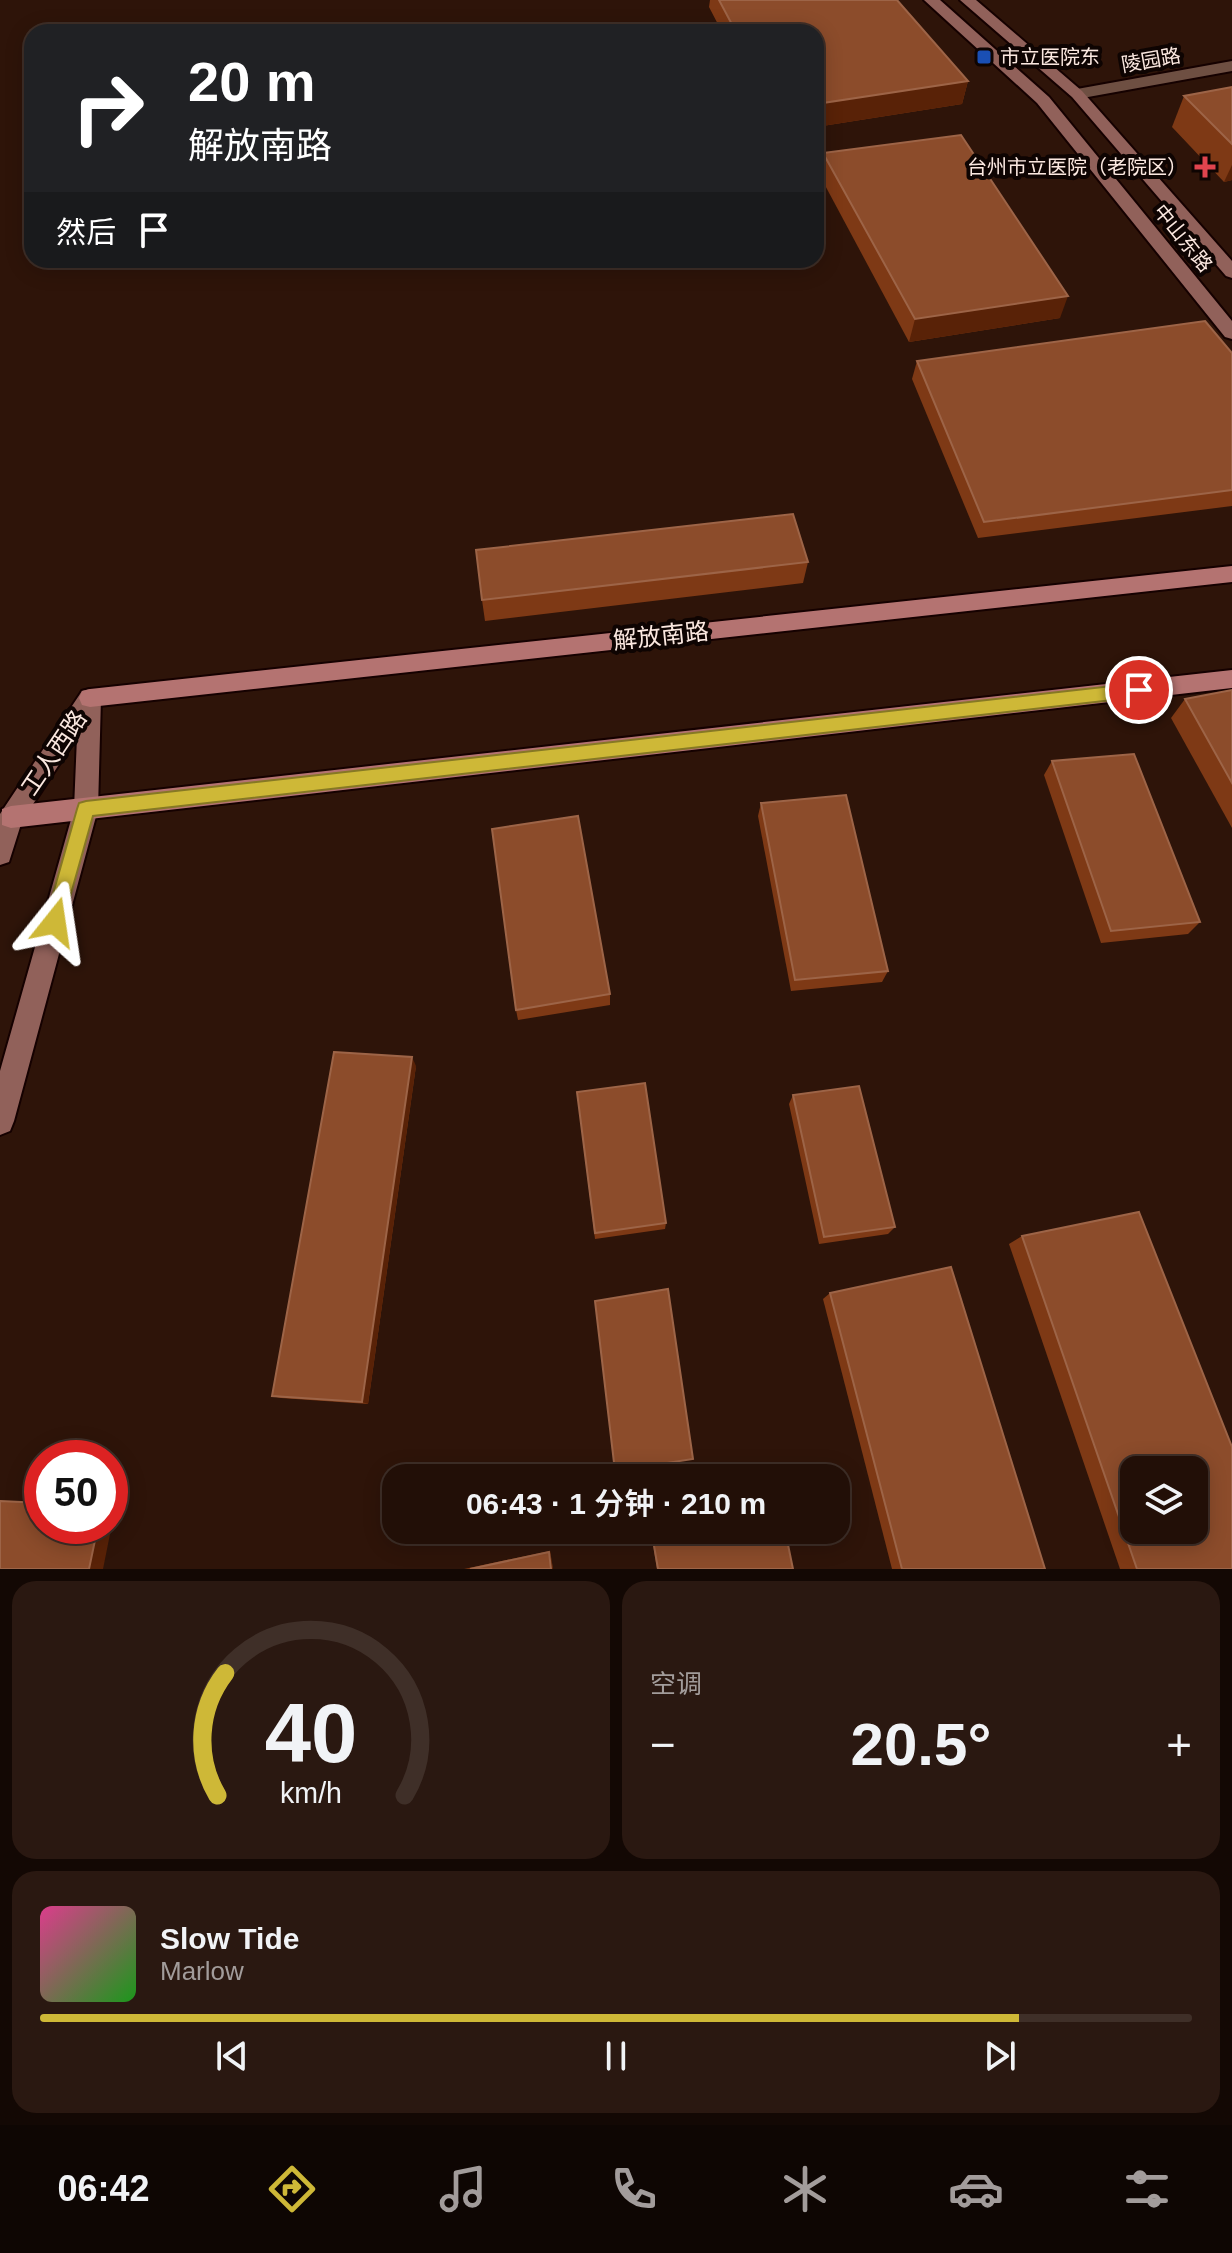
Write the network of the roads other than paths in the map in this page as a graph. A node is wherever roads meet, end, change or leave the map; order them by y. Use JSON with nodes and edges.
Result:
{"nodes":[{"id":1,"x":931,"y":0,"type":"edge"},
{"id":2,"x":967,"y":0,"type":"edge"},
{"id":3,"x":1232,"y":66,"type":"edge"},
{"id":4,"x":1077,"y":94,"type":"junction"},
{"id":5,"x":1232,"y":272,"type":"edge"},
{"id":6,"x":1232,"y":333,"type":"edge"},
{"id":7,"x":1232,"y":574,"type":"edge"},
{"id":8,"x":1232,"y":679,"type":"edge"},
{"id":9,"x":90,"y":698,"type":"junction"},
{"id":10,"x":86,"y":809,"type":"junction"},
{"id":11,"x":11,"y":817,"type":"junction"},
{"id":12,"x":0,"y":854,"type":"edge"},
{"id":13,"x":0,"y":1121,"type":"edge"}],
"edges":[{"from":1,"to":6,"type":"main road","name":"中山东路"},
{"from":2,"to":4,"type":"main road","name":"中山东路"},
{"from":3,"to":4,"type":"street","name":"陵园路"},
{"from":4,"to":5,"type":"main road","name":"中山东路"},
{"from":7,"to":9,"type":"main road","name":"解放南路"},
{"from":8,"to":10,"type":"main road"},
{"from":9,"to":10,"type":"main road","name":"工人西路"},
{"from":9,"to":11,"type":"main road","name":"工人西路"},
{"from":10,"to":11,"type":"main road"},
{"from":10,"to":13,"type":"main road","name":"工人西路"},
{"from":11,"to":12,"type":"main road","name":"工人西路"}]}
